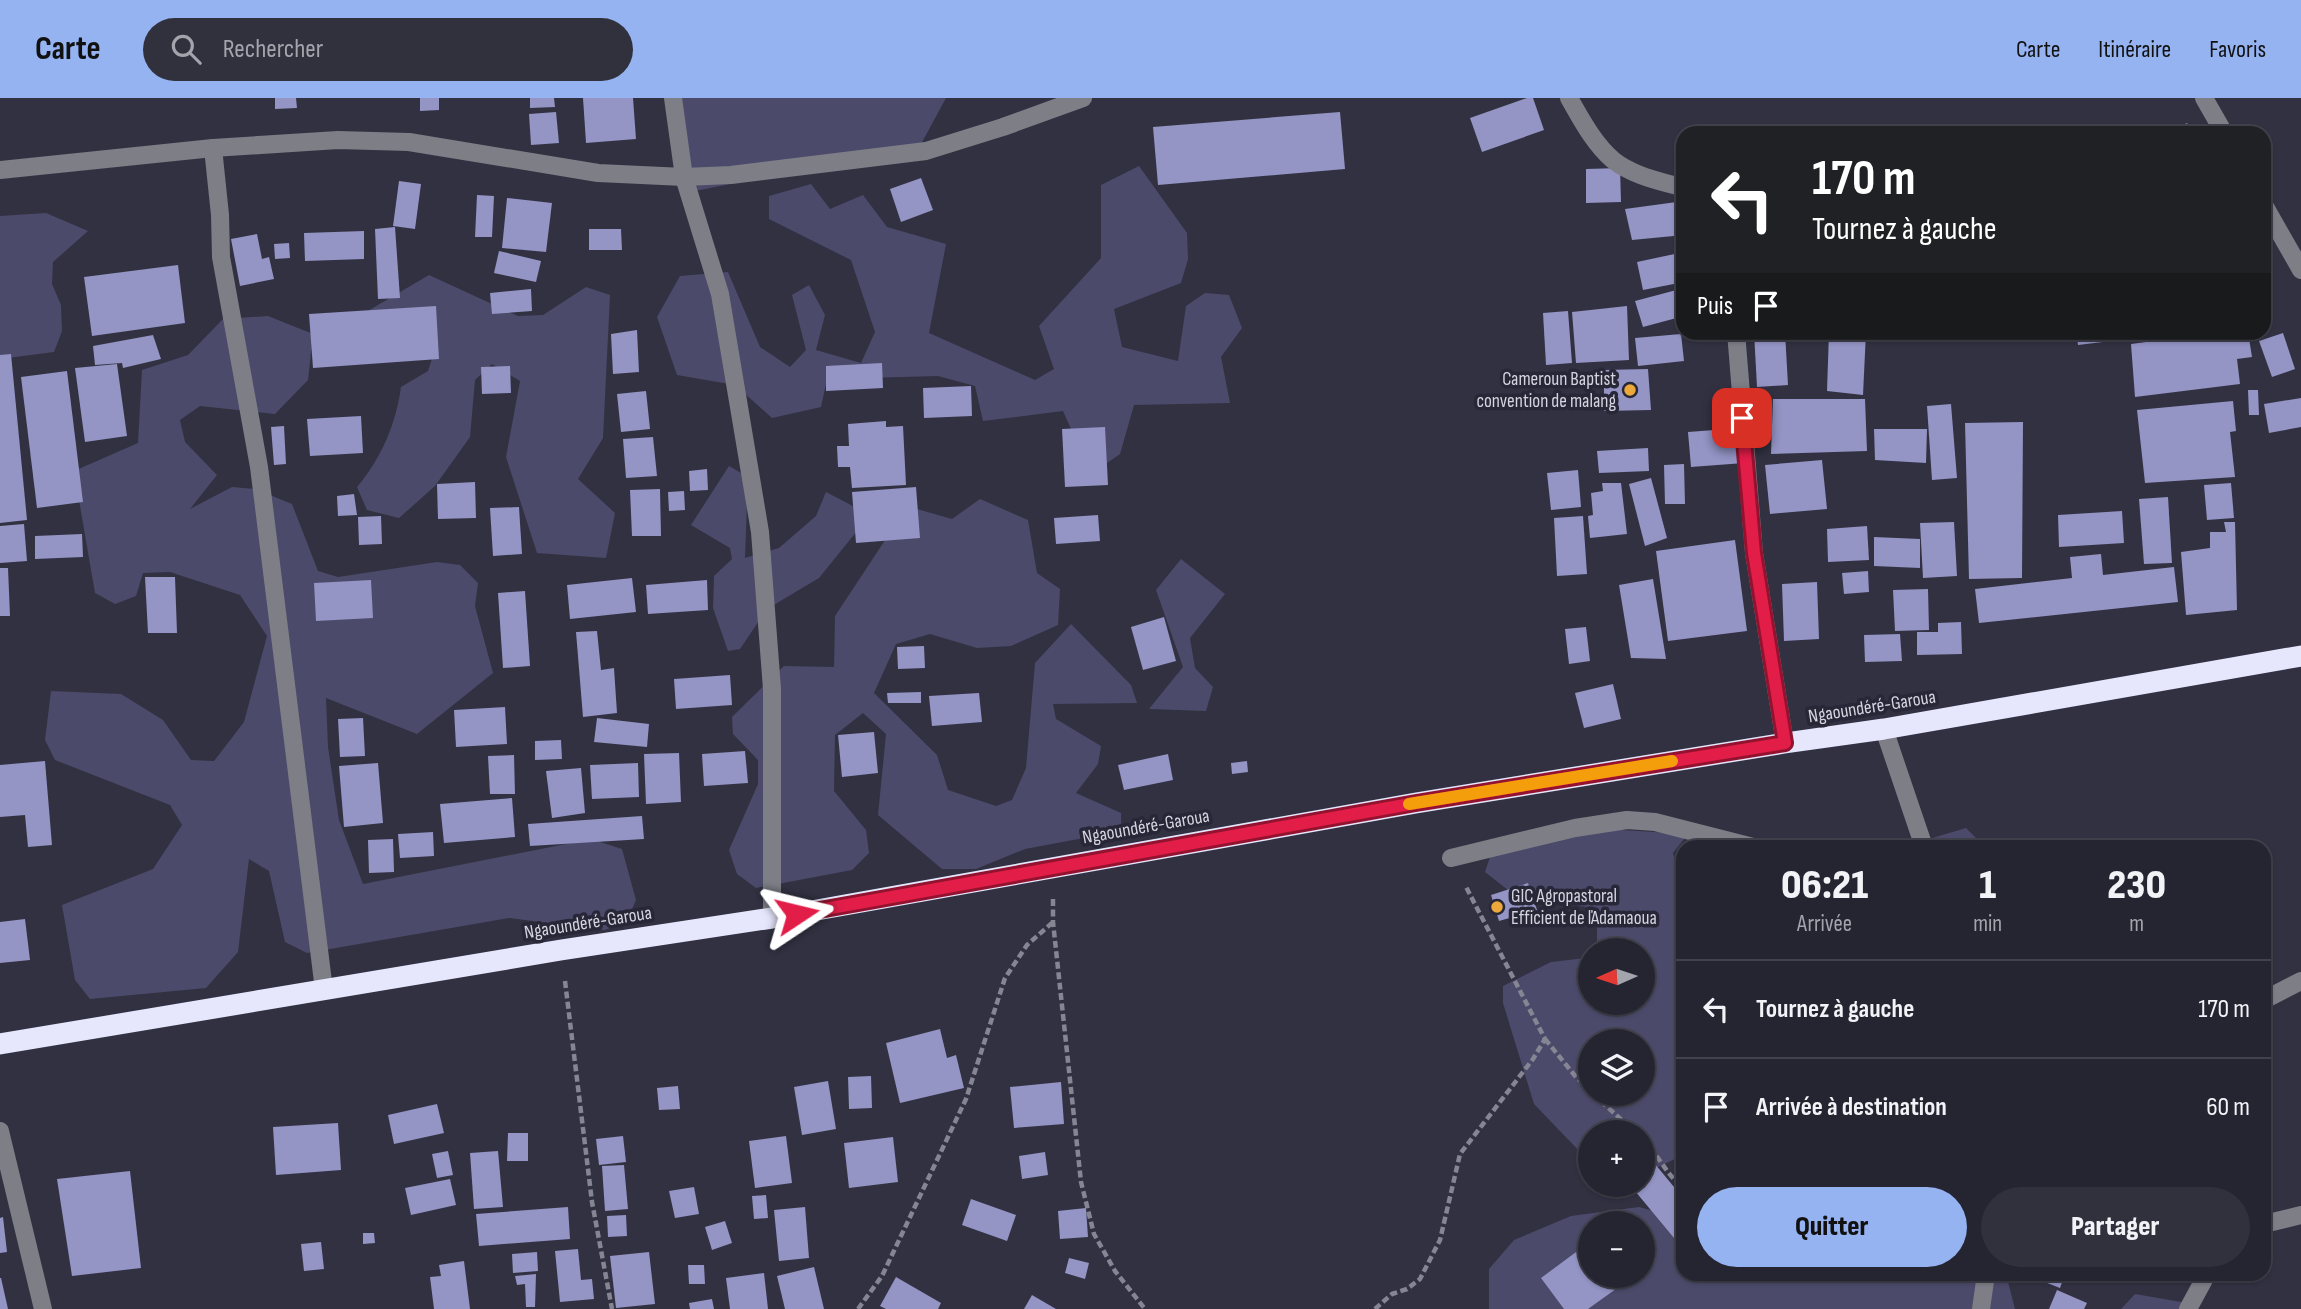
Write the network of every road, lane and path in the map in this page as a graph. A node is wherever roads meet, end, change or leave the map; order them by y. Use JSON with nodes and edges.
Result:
{"nodes":[{"id":1,"x":673,"y":98,"type":"edge"},
{"id":2,"x":1083,"y":98,"type":"edge"},
{"id":3,"x":1569,"y":98,"type":"edge"},
{"id":4,"x":2204,"y":98,"type":"edge"},
{"id":5,"x":2220,"y":126,"type":"edge"},
{"id":6,"x":213,"y":148,"type":"junction"},
{"id":7,"x":0,"y":170,"type":"edge"},
{"id":8,"x":684,"y":177,"type":"junction"},
{"id":9,"x":1676,"y":185,"type":"edge"},
{"id":10,"x":2271,"y":217,"type":"edge"},
{"id":11,"x":2301,"y":270,"type":"edge"},
{"id":12,"x":1738,"y":340,"type":"edge"},
{"id":13,"x":2301,"y":656,"type":"edge"},
{"id":14,"x":1884,"y":729,"type":"junction"},
{"id":15,"x":1785,"y":743,"type":"junction"},
{"id":16,"x":1726,"y":840,"type":"edge"},
{"id":17,"x":1922,"y":840,"type":"edge"},
{"id":18,"x":1451,"y":858,"type":"joint"},
{"id":19,"x":1053,"y":867,"type":"junction"},
{"id":20,"x":772,"y":918,"type":"junction"},
{"id":21,"x":1053,"y":922,"type":"junction"},
{"id":22,"x":561,"y":950,"type":"junction"},
{"id":23,"x":2301,"y":981,"type":"edge"},
{"id":24,"x":324,"y":990,"type":"junction"},
{"id":25,"x":2271,"y":996,"type":"edge"},
{"id":26,"x":1545,"y":1039,"type":"junction"},
{"id":27,"x":0,"y":1044,"type":"edge"},
{"id":28,"x":1578,"y":1079,"type":"edge"},
{"id":29,"x":1606,"y":1106,"type":"edge"},
{"id":30,"x":1622,"y":1120,"type":"edge"},
{"id":31,"x":0,"y":1131,"type":"edge"},
{"id":32,"x":1655,"y":1151,"type":"edge"},
{"id":33,"x":1676,"y":1182,"type":"edge"},
{"id":34,"x":2301,"y":1215,"type":"edge"},
{"id":35,"x":2271,"y":1222,"type":"edge"},
{"id":36,"x":1985,"y":1281,"type":"edge"},
{"id":37,"x":2203,"y":1281,"type":"edge"},
{"id":38,"x":43,"y":1309,"type":"edge"},
{"id":39,"x":611,"y":1309,"type":"edge"},
{"id":40,"x":858,"y":1309,"type":"edge"},
{"id":41,"x":1145,"y":1309,"type":"edge"},
{"id":42,"x":1375,"y":1309,"type":"edge"},
{"id":43,"x":1981,"y":1309,"type":"edge"},
{"id":44,"x":2188,"y":1309,"type":"edge"}],
"edges":[{"from":1,"to":8,"type":"street"},
{"from":2,"to":8,"type":"street"},
{"from":3,"to":9,"type":"street"},
{"from":4,"to":5,"type":"street"},
{"from":6,"to":7,"type":"street"},
{"from":6,"to":8,"type":"street"},
{"from":6,"to":24,"type":"street"},
{"from":8,"to":20,"type":"street"},
{"from":10,"to":11,"type":"street"},
{"from":12,"to":15,"type":"street"},
{"from":13,"to":14,"type":"highway","name":"Ngaoundéré-Garoua"},
{"from":14,"to":15,"type":"highway","name":"Ngaoundéré-Garoua"},
{"from":14,"to":17,"type":"street"},
{"from":15,"to":19,"type":"highway","name":"Ngaoundéré-Garoua"},
{"from":16,"to":18,"type":"street"},
{"from":18,"to":26,"type":"path"},
{"from":19,"to":20,"type":"highway","name":"Ngaoundéré-Garoua"},
{"from":19,"to":21,"type":"path"},
{"from":20,"to":22,"type":"highway","name":"Ngaoundéré-Garoua"},
{"from":21,"to":40,"type":"path"},
{"from":21,"to":41,"type":"path"},
{"from":22,"to":24,"type":"highway","name":"Ngaoundéré-Garoua"},
{"from":22,"to":39,"type":"path"},
{"from":23,"to":25,"type":"street"},
{"from":24,"to":27,"type":"highway","name":"Ngaoundéré-Garoua"},
{"from":26,"to":28,"type":"path"},
{"from":26,"to":42,"type":"path"},
{"from":29,"to":30,"type":"path"},
{"from":31,"to":38,"type":"street"},
{"from":32,"to":33,"type":"path"},
{"from":34,"to":35,"type":"street"},
{"from":36,"to":43,"type":"street"},
{"from":37,"to":44,"type":"street"}]}
